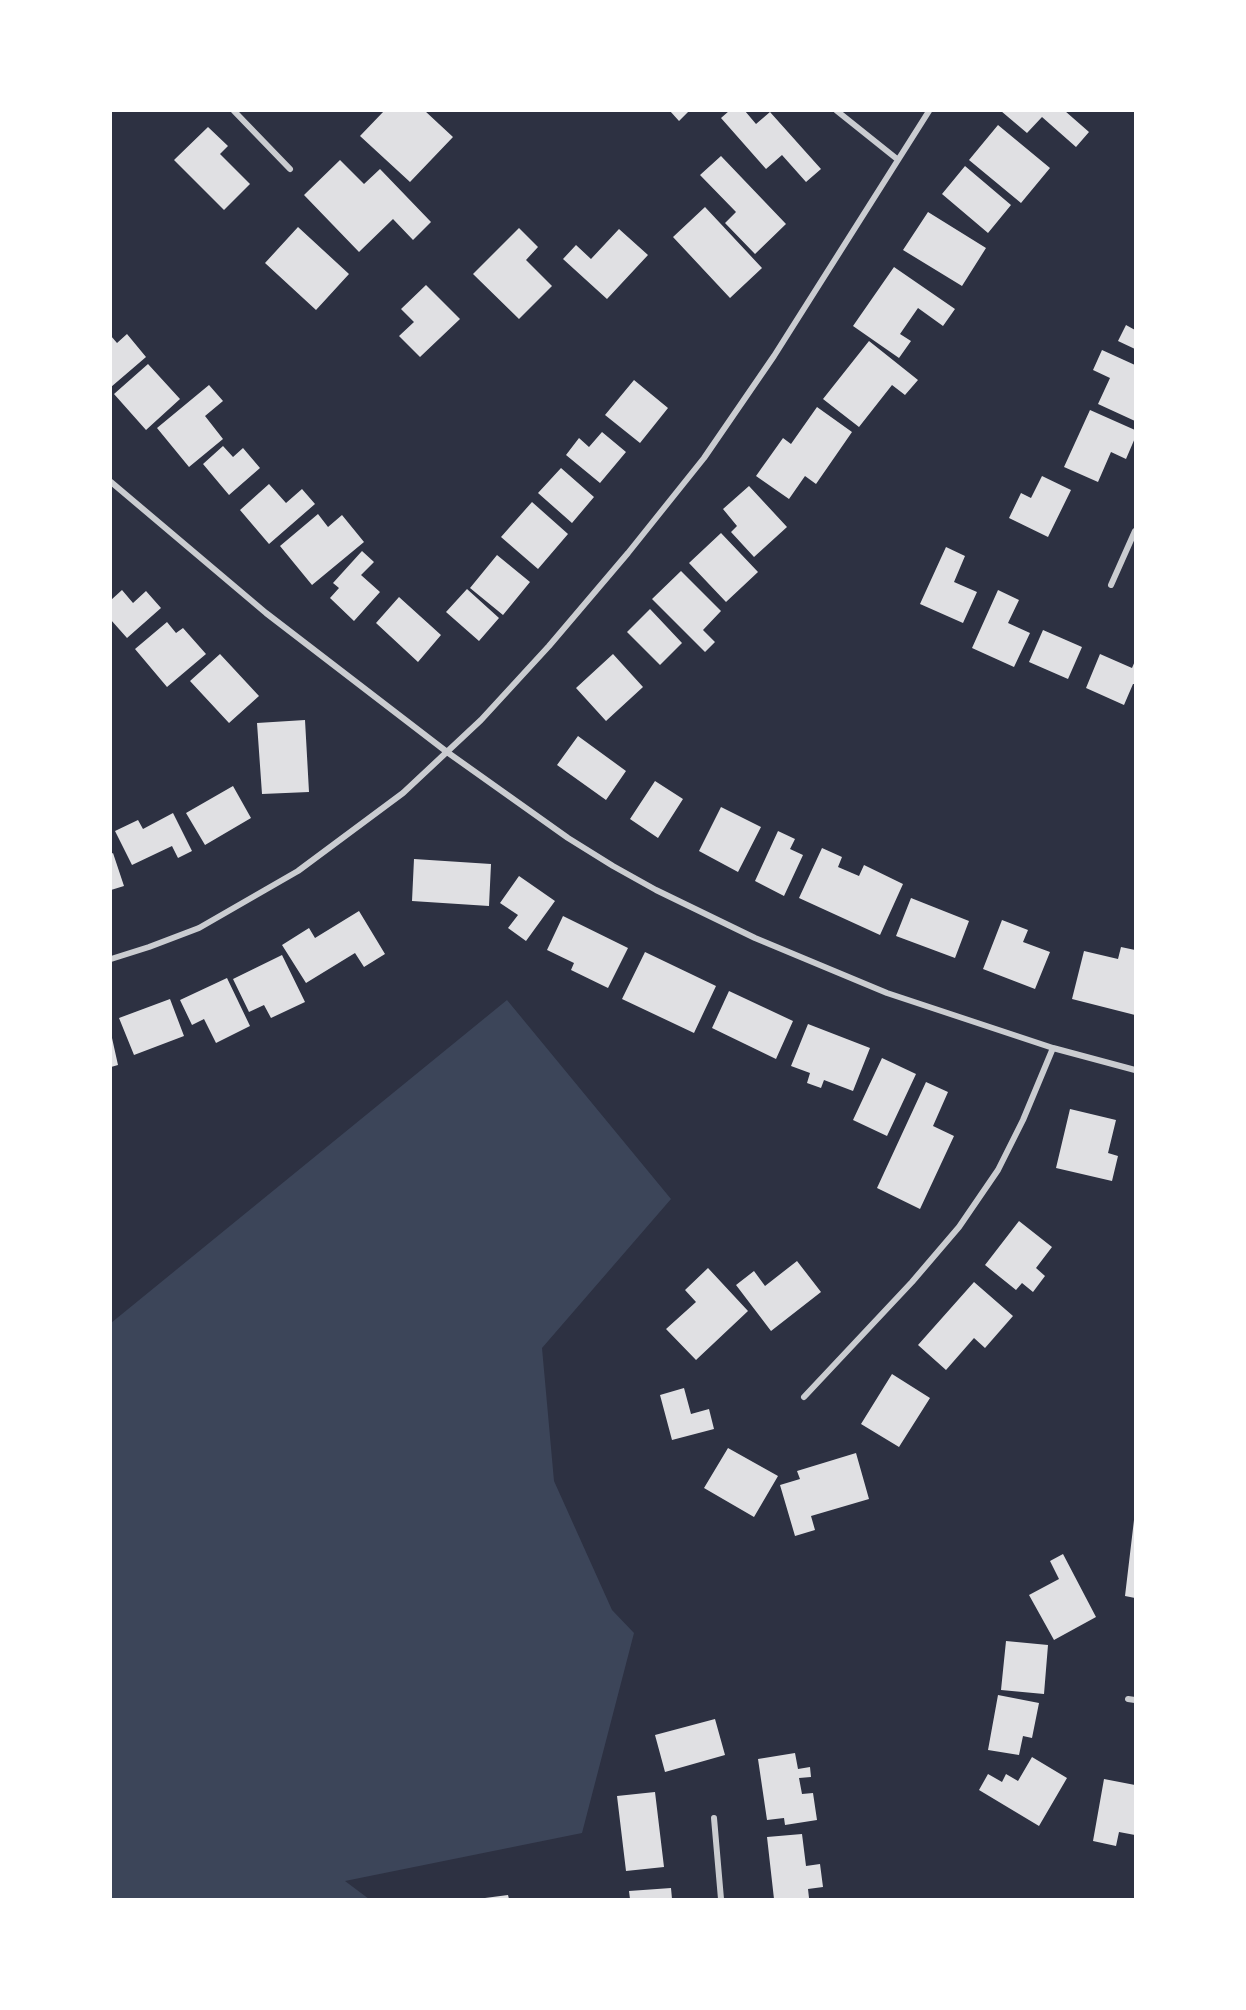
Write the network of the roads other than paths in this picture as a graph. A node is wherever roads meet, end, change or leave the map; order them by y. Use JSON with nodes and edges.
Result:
{"nodes":[{"id":1,"x":234,"y":111,"type":"edge"},
{"id":2,"x":837,"y":111,"type":"edge"},
{"id":3,"x":929,"y":111,"type":"edge"},
{"id":4,"x":897,"y":159,"type":"junction"},
{"id":5,"x":290,"y":169,"type":"dead end"},
{"id":6,"x":111,"y":482,"type":"edge"},
{"id":7,"x":1135,"y":531,"type":"edge"},
{"id":8,"x":1111,"y":585,"type":"dead end"},
{"id":9,"x":447,"y":752,"type":"junction"},
{"id":10,"x":111,"y":959,"type":"edge"},
{"id":11,"x":1053,"y":1048,"type":"junction"},
{"id":12,"x":1135,"y":1070,"type":"edge"},
{"id":13,"x":804,"y":1397,"type":"dead end"},
{"id":14,"x":714,"y":1818,"type":"dead end"},
{"id":15,"x":721,"y":1899,"type":"edge"}],
"edges":[{"from":1,"to":5,"type":"street"},
{"from":2,"to":4,"type":"street"},
{"from":3,"to":4,"type":"street"},
{"from":4,"to":9,"type":"street"},
{"from":6,"to":9,"type":"street"},
{"from":7,"to":8,"type":"street"},
{"from":9,"to":10,"type":"street"},
{"from":9,"to":11,"type":"street"},
{"from":11,"to":12,"type":"street"},
{"from":11,"to":13,"type":"street"},
{"from":14,"to":15,"type":"street"}]}
